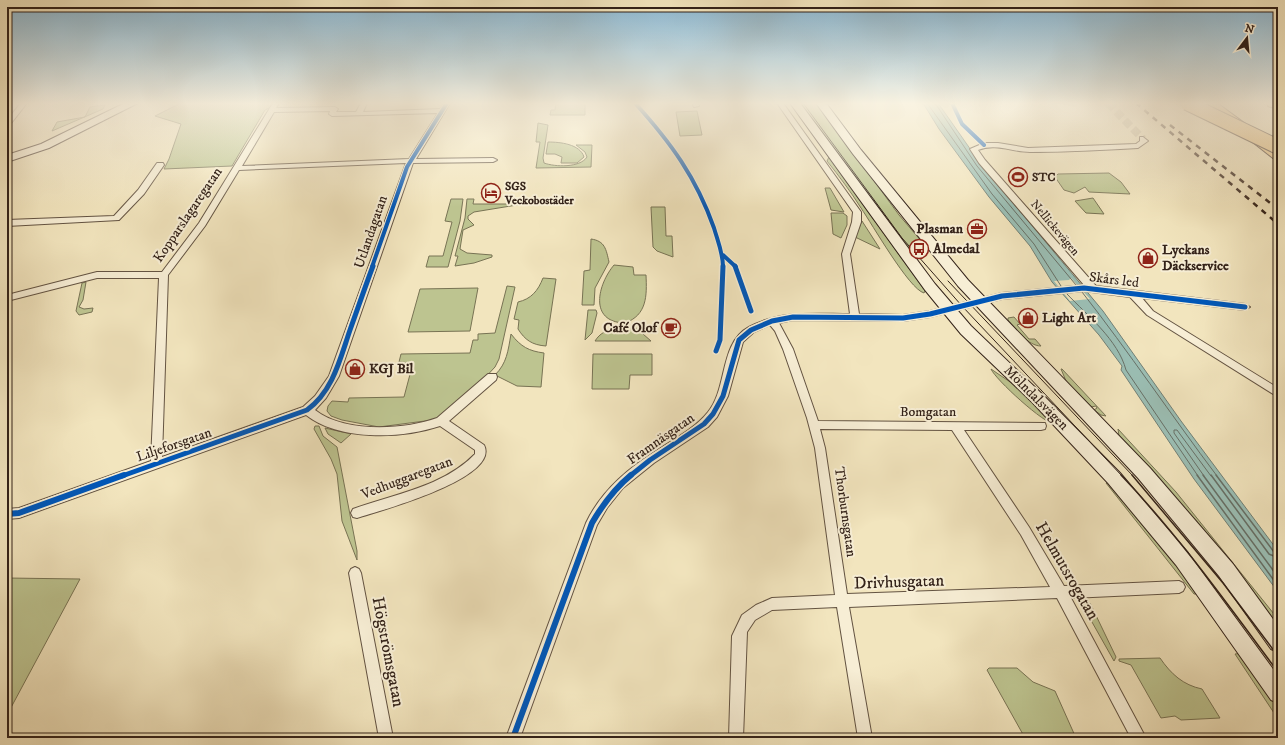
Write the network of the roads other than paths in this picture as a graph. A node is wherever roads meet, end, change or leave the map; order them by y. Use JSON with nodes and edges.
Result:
{"nodes":[{"id":1,"x":54,"y":138,"type":"edge"},
{"id":2,"x":60,"y":138,"type":"edge"},
{"id":3,"x":255,"y":138,"type":"edge"},
{"id":4,"x":425,"y":138,"type":"edge"},
{"id":5,"x":805,"y":138,"type":"edge"},
{"id":6,"x":820,"y":138,"type":"edge"},
{"id":7,"x":847,"y":138,"type":"edge"},
{"id":8,"x":1255,"y":138,"type":"edge"},
{"id":9,"x":1258,"y":138,"type":"edge"},
{"id":10,"x":1270,"y":138,"type":"edge"},
{"id":11,"x":1143,"y":139,"type":"dead end"},
{"id":12,"x":1278,"y":144,"type":"edge"},
{"id":13,"x":1278,"y":147,"type":"edge"},
{"id":14,"x":7,"y":151,"type":"edge"},
{"id":15,"x":1278,"y":155,"type":"edge"},
{"id":16,"x":7,"y":157,"type":"edge"},
{"id":17,"x":410,"y":160,"type":"junction"},
{"id":18,"x":493,"y":160,"type":"dead end"},
{"id":19,"x":160,"y":165,"type":"dead end"},
{"id":20,"x":236,"y":168,"type":"junction"},
{"id":21,"x":7,"y":223,"type":"edge"},
{"id":22,"x":164,"y":275,"type":"junction"},
{"id":23,"x":1088,"y":288,"type":"junction"},
{"id":24,"x":1134,"y":295,"type":"junction"},
{"id":25,"x":7,"y":298,"type":"edge"},
{"id":26,"x":980,"y":301,"type":"junction"},
{"id":27,"x":1245,"y":306,"type":"dead end"},
{"id":28,"x":948,"y":309,"type":"junction"},
{"id":29,"x":855,"y":318,"type":"junction"},
{"id":30,"x":772,"y":321,"type":"junction"},
{"id":31,"x":334,"y":376,"type":"joint"},
{"id":32,"x":492,"y":377,"type":"dead end"},
{"id":33,"x":1278,"y":393,"type":"edge"},
{"id":34,"x":306,"y":410,"type":"junction"},
{"id":35,"x":442,"y":420,"type":"junction"},
{"id":36,"x":815,"y":425,"type":"junction"},
{"id":37,"x":955,"y":426,"type":"junction"},
{"id":38,"x":1041,"y":426,"type":"dead end"},
{"id":39,"x":156,"y":464,"type":"junction"},
{"id":40,"x":356,"y":513,"type":"dead end"},
{"id":41,"x":7,"y":514,"type":"edge"},
{"id":42,"x":355,"y":572,"type":"dead end"},
{"id":43,"x":1179,"y":587,"type":"dead end"},
{"id":44,"x":1061,"y":593,"type":"junction"},
{"id":45,"x":842,"y":600,"type":"junction"},
{"id":46,"x":1278,"y":642,"type":"edge"},
{"id":47,"x":1278,"y":693,"type":"edge"},
{"id":48,"x":386,"y":738,"type":"edge"},
{"id":49,"x":513,"y":738,"type":"edge"},
{"id":50,"x":736,"y":738,"type":"edge"},
{"id":51,"x":865,"y":738,"type":"edge"},
{"id":52,"x":1139,"y":738,"type":"edge"}],
"edges":[{"from":1,"to":14,"type":"main road"},
{"from":2,"to":16,"type":"main road"},
{"from":3,"to":20,"type":"street","name":"Kopparslagaregatan"},
{"from":4,"to":17,"type":"street","name":"Utlandagatan"},
{"from":5,"to":29,"type":"street"},
{"from":6,"to":28,"type":"main road","name":"Mölndalsvägen"},
{"from":7,"to":26,"type":"main road","name":"Mölndalsvägen"},
{"from":8,"to":15,"type":"highway"},
{"from":9,"to":13,"type":"highway","bridge":true},
{"from":10,"to":12,"type":"highway"},
{"from":11,"to":23,"type":"street","name":"Nellickevägen"},
{"from":14,"to":16,"type":"main road"},
{"from":17,"to":18,"type":"street"},
{"from":17,"to":20,"type":"street"},
{"from":17,"to":31,"type":"street","name":"Utlandagatan"},
{"from":19,"to":21,"type":"street"},
{"from":20,"to":22,"type":"street","name":"Kopparslagaregatan"},
{"from":22,"to":25,"type":"street"},
{"from":22,"to":39,"type":"street","name":"Kopparslagaregatan"},
{"from":23,"to":24,"type":"street","name":"Skårs led"},
{"from":23,"to":26,"type":"street","name":"Skårs led"},
{"from":24,"to":27,"type":"street","name":"Skårs led"},
{"from":24,"to":33,"type":"street"},
{"from":26,"to":28,"type":"street","name":"Framnäsgatan"},
{"from":26,"to":46,"type":"main road","name":"Mölndalsvägen"},
{"from":28,"to":29,"type":"street","name":"Framnäsgatan"},
{"from":28,"to":47,"type":"main road","name":"Mölndalsvägen"},
{"from":29,"to":30,"type":"street","name":"Framnäsgatan"},
{"from":30,"to":36,"type":"street","name":"Thorburnsgatan"},
{"from":30,"to":49,"type":"street","name":"Framnäsgatan"},
{"from":31,"to":34,"type":"street","name":"Liljeforsgatan"},
{"from":32,"to":35,"type":"street"},
{"from":34,"to":35,"type":"street"},
{"from":34,"to":39,"type":"street","name":"Liljeforsgatan"},
{"from":35,"to":40,"type":"street","name":"Vedhuggaregatan"},
{"from":36,"to":37,"type":"street","name":"Bomgatan"},
{"from":36,"to":45,"type":"street","name":"Thorburnsgatan"},
{"from":37,"to":38,"type":"street","name":"Bomgatan"},
{"from":37,"to":44,"type":"street","name":"Helmutsrogatan"},
{"from":39,"to":41,"type":"street","name":"Liljeforsgatan"},
{"from":42,"to":48,"type":"street","name":"Högströmsgatan"},
{"from":43,"to":44,"type":"street","name":"Drivhusgatan"},
{"from":44,"to":45,"type":"street","name":"Drivhusgatan"},
{"from":44,"to":52,"type":"street","name":"Helmutsrogatan"},
{"from":45,"to":50,"type":"street","name":"Drivhusgatan"},
{"from":45,"to":51,"type":"street","name":"Thorburnsgatan"}]}
